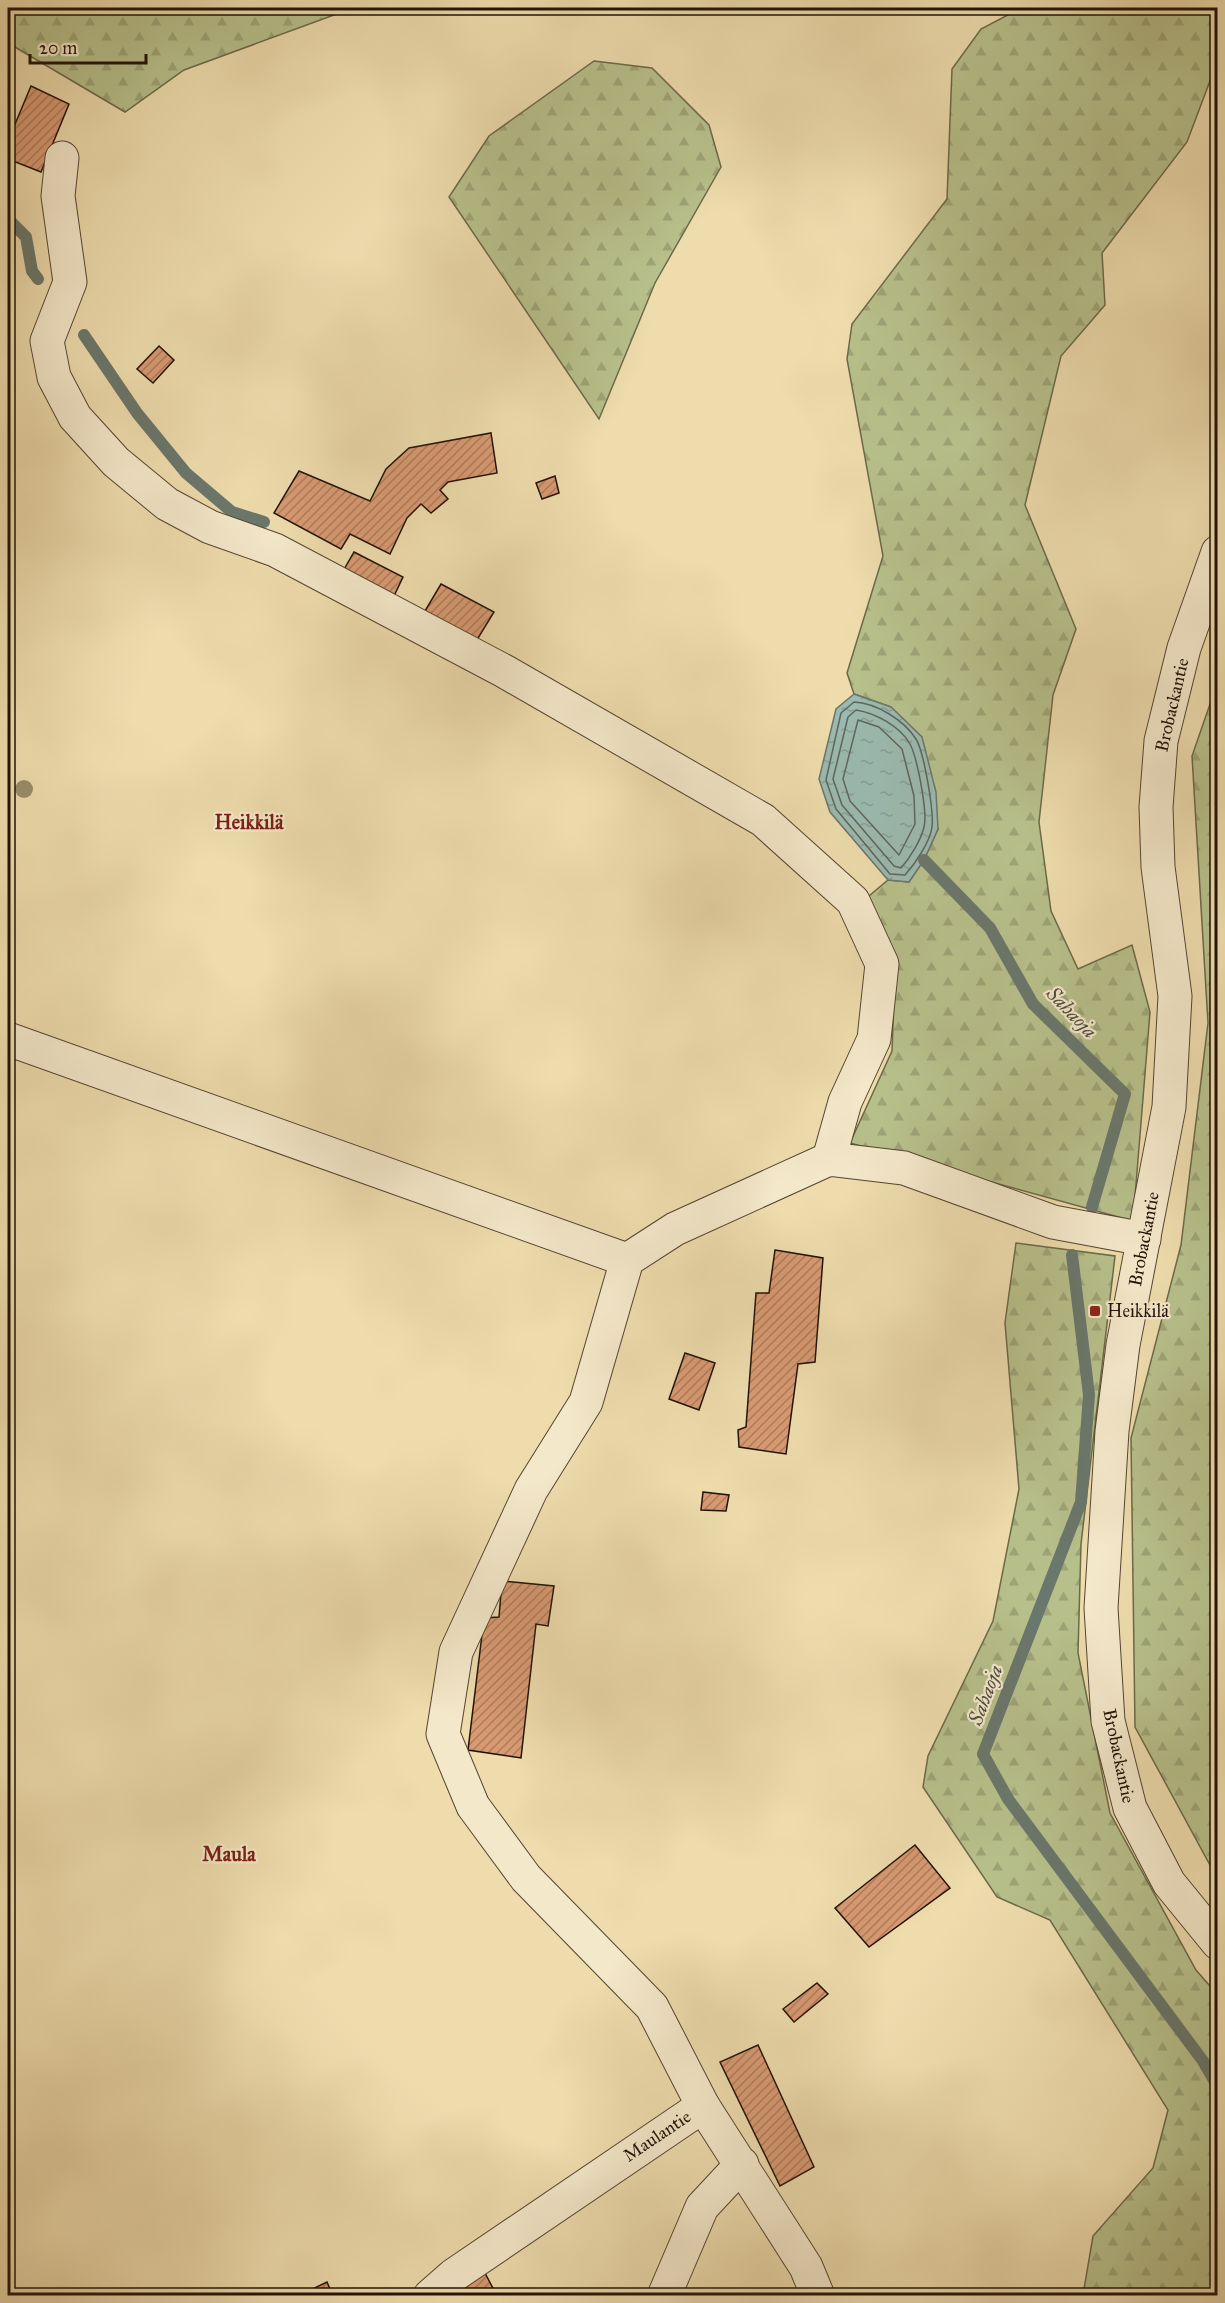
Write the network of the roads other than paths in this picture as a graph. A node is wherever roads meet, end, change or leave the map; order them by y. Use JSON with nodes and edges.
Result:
{"nodes":[{"id":1,"x":62,"y":158,"type":"dead end"},
{"id":2,"x":1218,"y":552,"type":"edge"},
{"id":3,"x":8,"y":1039,"type":"edge"},
{"id":4,"x":829,"y":1159,"type":"junction"},
{"id":5,"x":1144,"y":1239,"type":"junction"},
{"id":6,"x":627,"y":1260,"type":"junction"},
{"id":7,"x":1218,"y":1942,"type":"edge"},
{"id":8,"x":703,"y":2106,"type":"junction"},
{"id":9,"x":742,"y":2164,"type":"junction"},
{"id":10,"x":430,"y":2295,"type":"edge"},
{"id":11,"x":664,"y":2295,"type":"edge"},
{"id":12,"x":819,"y":2295,"type":"edge"}],
"edges":[{"from":1,"to":4,"type":"street"},
{"from":2,"to":5,"type":"street","name":"Brobackantie"},
{"from":3,"to":6,"type":"street"},
{"from":4,"to":5,"type":"street"},
{"from":4,"to":6,"type":"street"},
{"from":5,"to":7,"type":"street","name":"Brobackantie"},
{"from":6,"to":8,"type":"street"},
{"from":8,"to":9,"type":"street","name":"Maulantie"},
{"from":8,"to":10,"type":"street","name":"Maulantie"},
{"from":9,"to":11,"type":"street"},
{"from":9,"to":12,"type":"street","name":"Maulantie"}]}
